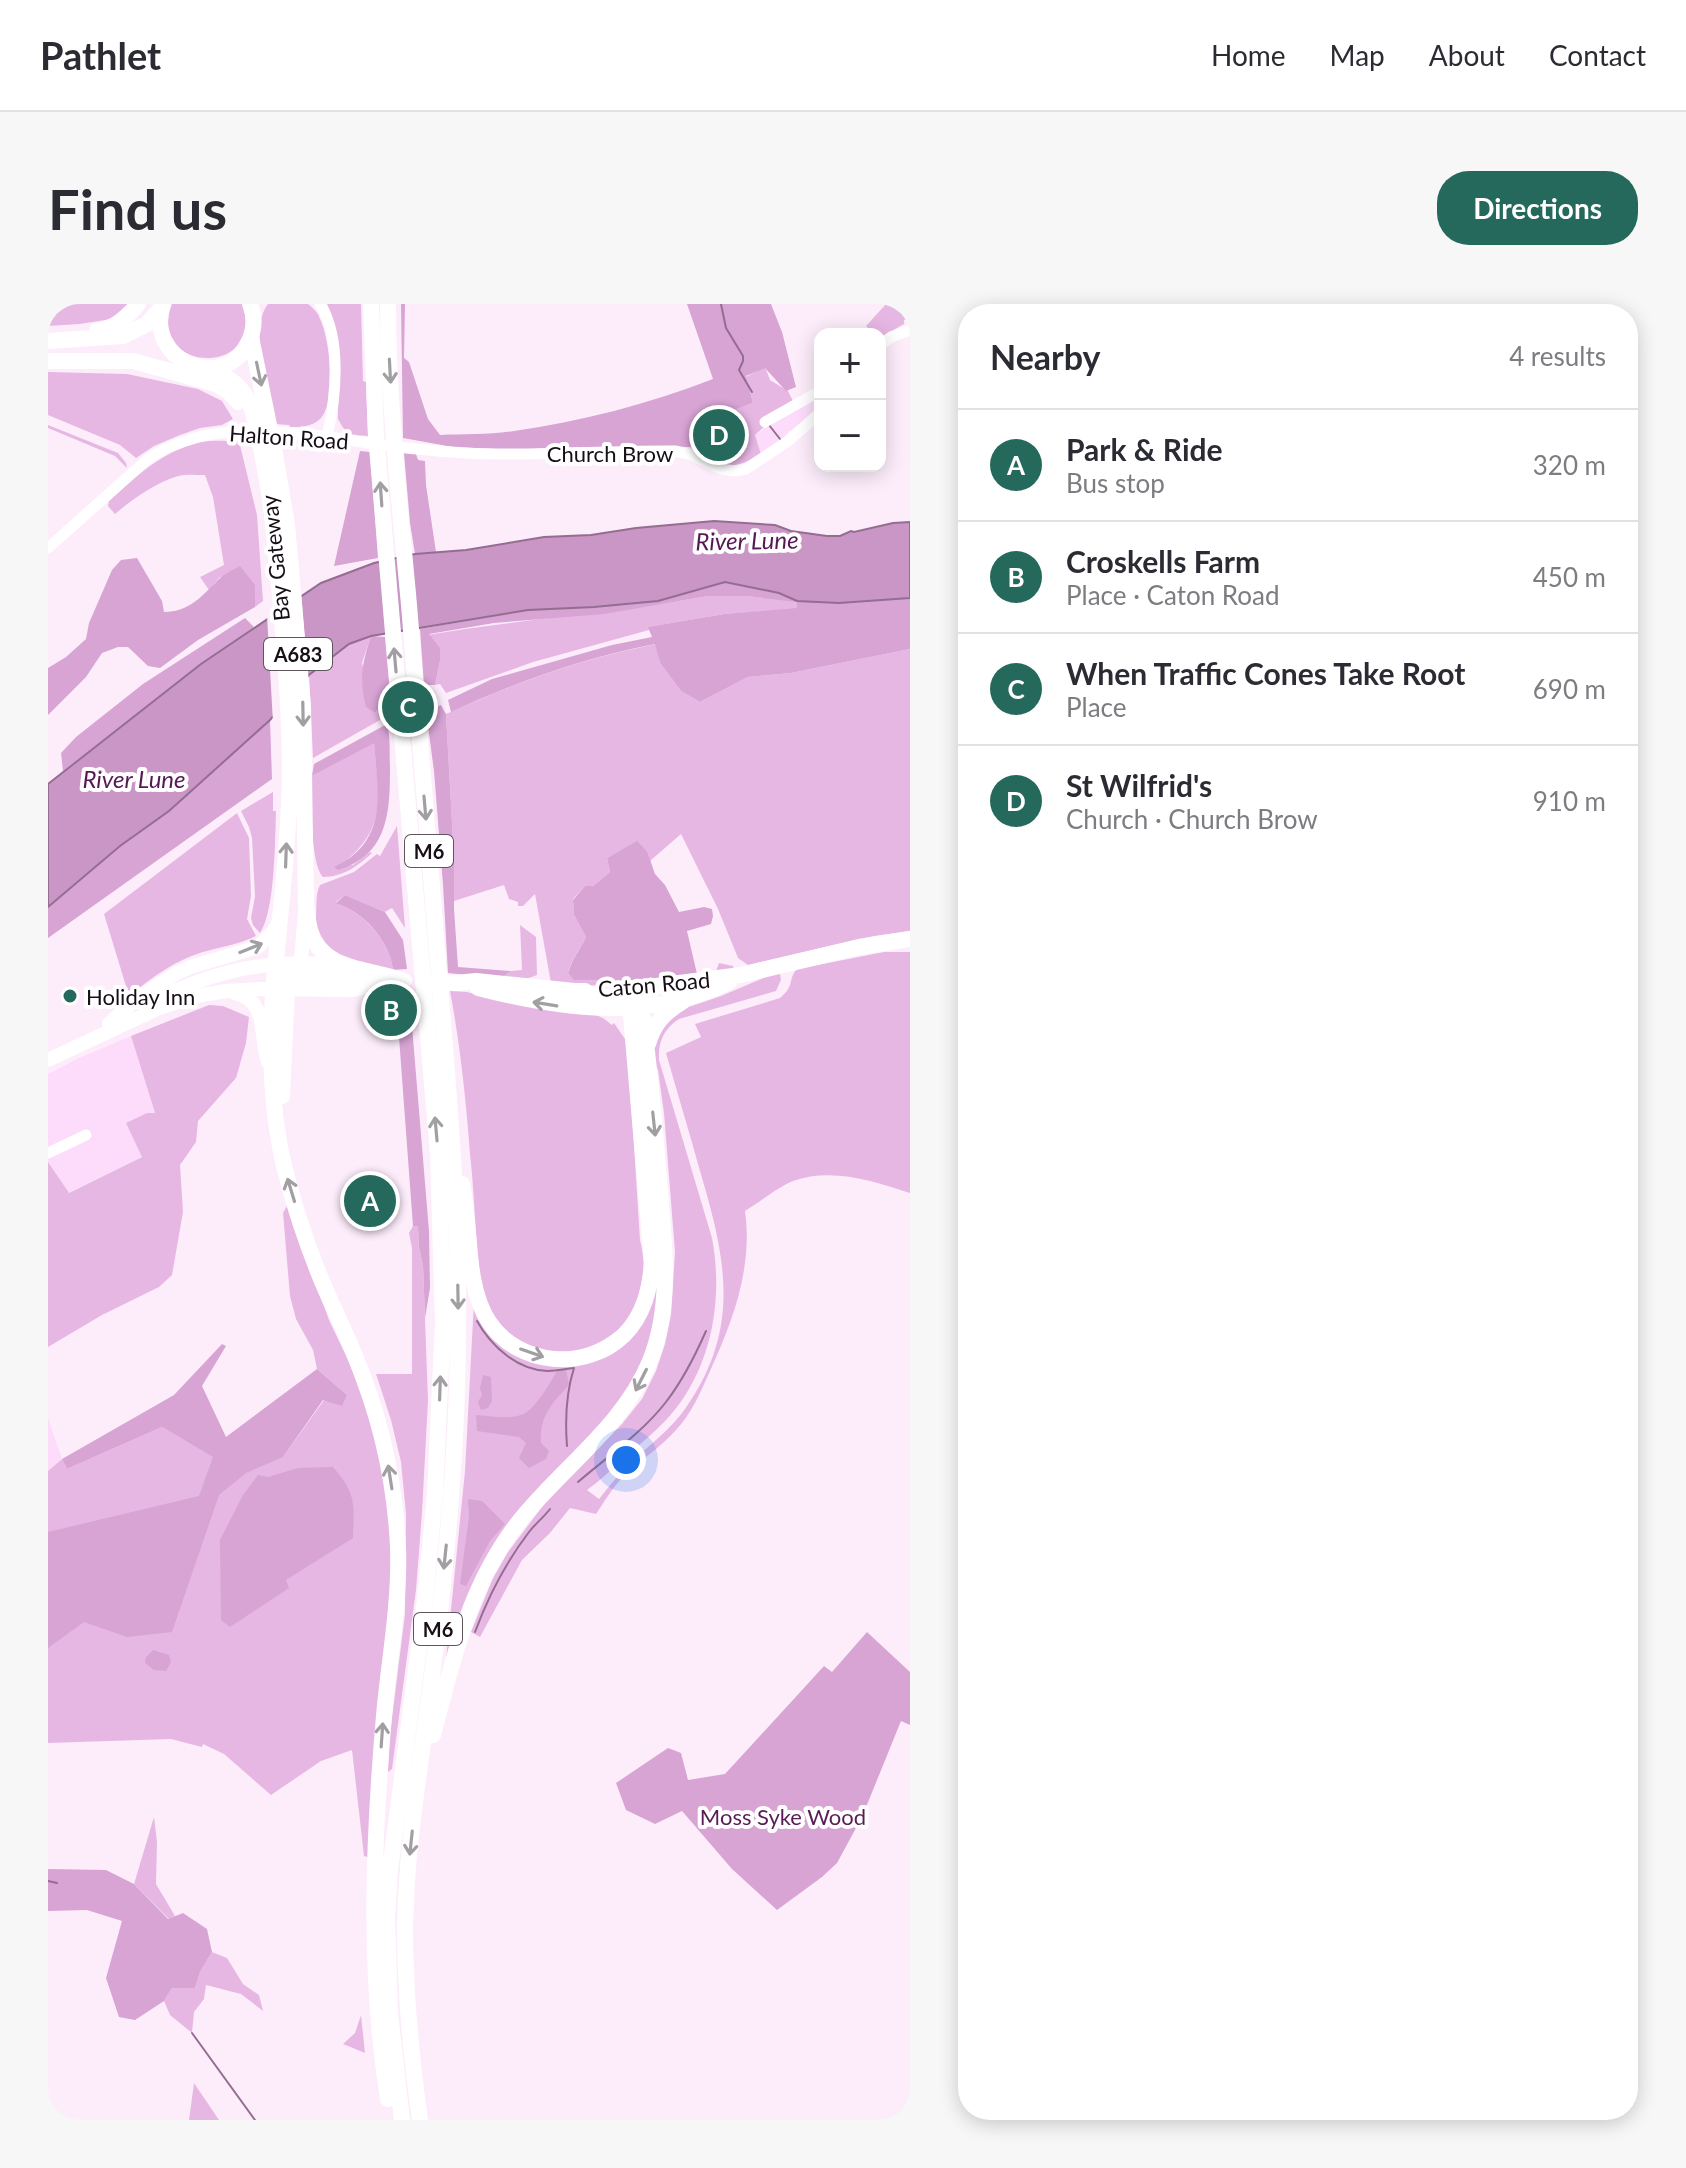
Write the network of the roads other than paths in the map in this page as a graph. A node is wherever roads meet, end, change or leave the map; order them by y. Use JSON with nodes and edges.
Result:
{"nodes":[{"id":1,"x":138,"y":304,"type":"edge"},
{"id":2,"x":320,"y":304,"type":"edge"},
{"id":3,"x":371,"y":304,"type":"edge"},
{"id":4,"x":388,"y":304,"type":"edge"},
{"id":5,"x":905,"y":304,"type":"edge"},
{"id":6,"x":162,"y":306,"type":"edge"},
{"id":7,"x":254,"y":306,"type":"edge"},
{"id":8,"x":910,"y":308,"type":"edge"},
{"id":9,"x":910,"y":330,"type":"edge"},
{"id":10,"x":48,"y":334,"type":"edge"},
{"id":11,"x":251,"y":337,"type":"junction"},
{"id":12,"x":48,"y":341,"type":"edge"},
{"id":13,"x":886,"y":341,"type":"edge"},
{"id":14,"x":48,"y":354,"type":"edge"},
{"id":15,"x":177,"y":357,"type":"junction"},
{"id":16,"x":48,"y":361,"type":"edge"},
{"id":17,"x":207,"y":368,"type":"junction"},
{"id":18,"x":814,"y":394,"type":"edge"},
{"id":19,"x":253,"y":409,"type":"junction"},
{"id":20,"x":814,"y":418,"type":"edge"},
{"id":21,"x":765,"y":422,"type":"dead end"},
{"id":22,"x":327,"y":436,"type":"junction"},
{"id":23,"x":425,"y":449,"type":"joint"},
{"id":24,"x":263,"y":454,"type":"junction"},
{"id":25,"x":277,"y":534,"type":"junction"},
{"id":26,"x":48,"y":548,"type":"edge"},
{"id":27,"x":306,"y":905,"type":"junction"},
{"id":28,"x":281,"y":917,"type":"junction"},
{"id":29,"x":910,"y":939,"type":"edge"},
{"id":30,"x":340,"y":965,"type":"junction"},
{"id":31,"x":741,"y":975,"type":"junction"},
{"id":32,"x":288,"y":977,"type":"junction"},
{"id":33,"x":404,"y":981,"type":"junction"},
{"id":34,"x":457,"y":983,"type":"junction"},
{"id":35,"x":649,"y":988,"type":"junction"},
{"id":36,"x":226,"y":991,"type":"junction"},
{"id":37,"x":574,"y":991,"type":"junction"},
{"id":38,"x":691,"y":997,"type":"junction"},
{"id":39,"x":634,"y":1006,"type":"junction"},
{"id":40,"x":598,"y":1008,"type":"junction"},
{"id":41,"x":109,"y":1024,"type":"junction"},
{"id":42,"x":81,"y":1043,"type":"junction"},
{"id":43,"x":640,"y":1050,"type":"junction"},
{"id":44,"x":48,"y":1060,"type":"edge"},
{"id":45,"x":271,"y":1070,"type":"junction"},
{"id":46,"x":86,"y":1135,"type":"dead end"},
{"id":47,"x":452,"y":1136,"type":"junction"},
{"id":48,"x":278,"y":1138,"type":"junction"},
{"id":49,"x":48,"y":1153,"type":"edge"},
{"id":50,"x":414,"y":1811,"type":"junction"},
{"id":51,"x":391,"y":2120,"type":"edge"},
{"id":52,"x":402,"y":2120,"type":"edge"},
{"id":53,"x":420,"y":2120,"type":"edge"}],
"edges":[{"from":1,"to":10,"type":"highway"},
{"from":2,"to":22,"type":"street"},
{"from":52,"to":3,"type":"highway","number":"M6","one_way":true},
{"from":4,"to":47,"type":"highway","number":"M6","one_way":true},
{"from":5,"to":8,"type":"street"},
{"from":6,"to":12,"type":"highway"},
{"from":6,"to":15,"type":"highway"},
{"from":7,"to":11,"type":"highway","name":"Bay Gateway"},
{"from":9,"to":13,"type":"street"},
{"from":11,"to":17,"type":"highway"},
{"from":11,"to":19,"type":"highway","name":"Bay Gateway","one_way":true},
{"from":14,"to":15,"type":"highway"},
{"from":15,"to":17,"type":"highway","name":"Bay Gateway"},
{"from":16,"to":19,"type":"highway"},
{"from":17,"to":19,"type":"highway","name":"Bay Gateway"},
{"from":18,"to":21,"type":"street"},
{"from":19,"to":24,"type":"highway","name":"Bay Gateway"},
{"from":19,"to":24,"type":"highway"},
{"from":20,"to":23,"type":"street","name":"Church Brow"},
{"from":22,"to":23,"type":"street","name":"Halton Road"},
{"from":22,"to":26,"type":"street","name":"Halton Road"},
{"from":24,"to":25,"type":"highway"},
{"from":24,"to":25,"type":"highway","name":"Bay Gateway","number":"A683"},
{"from":25,"to":27,"type":"highway","name":"Bay Gateway","number":"A683","one_way":true},
{"from":28,"to":25,"type":"highway","name":"Bay Gateway","number":"A683","one_way":true},
{"from":27,"to":30,"type":"highway"},
{"from":27,"to":32,"type":"main road","number":"A683"},
{"from":28,"to":32,"type":"highway","name":"Bay Gateway","number":"A683"},
{"from":41,"to":28,"type":"main road","one_way":true},
{"from":29,"to":31,"type":"highway"},
{"from":30,"to":32,"type":"main road","name":"Caton Road"},
{"from":30,"to":33,"type":"highway","name":"Caton Road"},
{"from":31,"to":35,"type":"highway","name":"Caton Road"},
{"from":31,"to":38,"type":"highway","name":"Caton Road"},
{"from":32,"to":33,"type":"highway","name":"Caton Road"},
{"from":32,"to":36,"type":"main road","name":"Caton Road"},
{"from":32,"to":41,"type":"main road","name":"Caton Road"},
{"from":32,"to":45,"type":"highway","number":"A683"},
{"from":32,"to":48,"type":"highway","number":"A683"},
{"from":33,"to":34,"type":"highway","name":"Caton Road"},
{"from":34,"to":37,"type":"highway","name":"Caton Road"},
{"from":40,"to":34,"type":"highway","name":"Caton Road","one_way":true},
{"from":35,"to":37,"type":"highway","name":"Caton Road"},
{"from":35,"to":39,"type":"highway"},
{"from":36,"to":42,"type":"main road","name":"Caton Road"},
{"from":36,"to":45,"type":"main road"},
{"from":37,"to":39,"type":"highway"},
{"from":38,"to":39,"type":"highway","name":"Caton Road"},
{"from":38,"to":43,"type":"highway"},
{"from":39,"to":40,"type":"highway","name":"Caton Road"},
{"from":39,"to":43,"type":"highway"},
{"from":40,"to":43,"type":"highway"},
{"from":41,"to":42,"type":"main road","name":"Caton Road"},
{"from":42,"to":44,"type":"main road","name":"Caton Road"},
{"from":47,"to":43,"type":"highway","one_way":true},
{"from":43,"to":50,"type":"highway","one_way":true},
{"from":45,"to":48,"type":"highway","number":"A683"},
{"from":46,"to":49,"type":"street"},
{"from":47,"to":50,"type":"highway","number":"M6","one_way":true},
{"from":51,"to":48,"type":"highway","number":"A683","one_way":true},
{"from":50,"to":53,"type":"highway","number":"M6","one_way":true}]}
